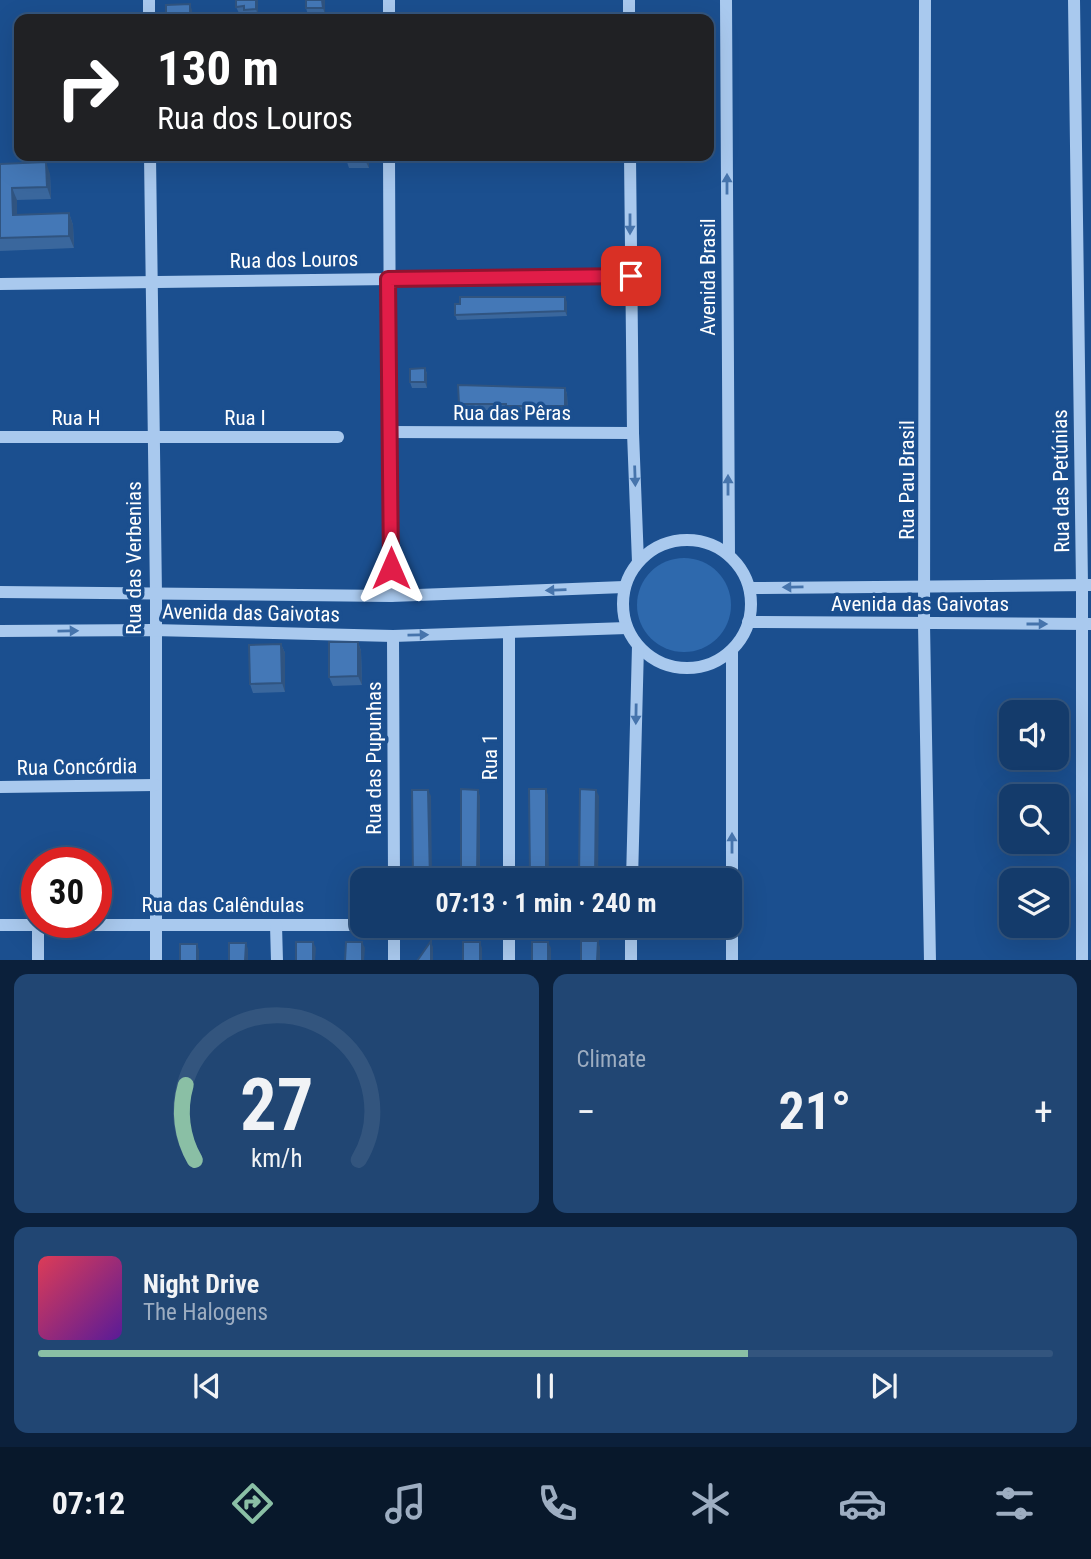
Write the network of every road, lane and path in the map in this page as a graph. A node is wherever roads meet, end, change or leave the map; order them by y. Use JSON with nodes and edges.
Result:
{"nodes":[{"id":1,"x":726,"y":0,"type":"edge"},
{"id":2,"x":925,"y":0,"type":"edge"},
{"id":3,"x":1073,"y":0,"type":"edge"},
{"id":4,"x":150,"y":161,"type":"edge"},
{"id":5,"x":388,"y":161,"type":"edge"},
{"id":6,"x":630,"y":161,"type":"edge"},
{"id":7,"x":631,"y":276,"type":"junction"},
{"id":8,"x":388,"y":279,"type":"junction"},
{"id":9,"x":151,"y":281,"type":"junction"},
{"id":10,"x":0,"y":284,"type":"edge"},
{"id":11,"x":390,"y":432,"type":"junction"},
{"id":12,"x":633,"y":433,"type":"junction"},
{"id":13,"x":0,"y":437,"type":"edge"},
{"id":14,"x":152,"y":437,"type":"junction"},
{"id":15,"x":338,"y":437,"type":"dead end"},
{"id":16,"x":729,"y":554,"type":"junction"},
{"id":17,"x":638,"y":562,"type":"junction"},
{"id":18,"x":1086,"y":585,"type":"edge"},
{"id":19,"x":926,"y":586,"type":"junction"},
{"id":20,"x":624,"y":587,"type":"junction"},
{"id":21,"x":751,"y":588,"type":"junction"},
{"id":22,"x":0,"y":592,"type":"edge"},
{"id":23,"x":156,"y":595,"type":"junction"},
{"id":24,"x":391,"y":596,"type":"junction"},
{"id":25,"x":748,"y":622,"type":"junction"},
{"id":26,"x":924,"y":624,"type":"junction"},
{"id":27,"x":1085,"y":624,"type":"edge"},
{"id":28,"x":627,"y":628,"type":"junction"},
{"id":29,"x":153,"y":630,"type":"junction"},
{"id":30,"x":0,"y":631,"type":"edge"},
{"id":31,"x":509,"y":633,"type":"junction"},
{"id":32,"x":393,"y":636,"type":"junction"},
{"id":33,"x":638,"y":646,"type":"junction"},
{"id":34,"x":732,"y":651,"type":"junction"},
{"id":35,"x":155,"y":785,"type":"junction"},
{"id":36,"x":0,"y":787,"type":"edge"},
{"id":37,"x":394,"y":868,"type":"edge"},
{"id":38,"x":509,"y":868,"type":"edge"},
{"id":39,"x":632,"y":868,"type":"edge"},
{"id":40,"x":112,"y":924,"type":"edge"},
{"id":41,"x":155,"y":924,"type":"junction"},
{"id":42,"x":0,"y":925,"type":"edge"},
{"id":43,"x":21,"y":925,"type":"edge"},
{"id":44,"x":276,"y":925,"type":"junction"},
{"id":45,"x":350,"y":925,"type":"edge"},
{"id":46,"x":38,"y":938,"type":"edge"},
{"id":47,"x":394,"y":938,"type":"edge"},
{"id":48,"x":509,"y":938,"type":"edge"},
{"id":49,"x":631,"y":938,"type":"edge"},
{"id":50,"x":38,"y":960,"type":"edge"},
{"id":51,"x":156,"y":960,"type":"edge"},
{"id":52,"x":276,"y":960,"type":"edge"},
{"id":53,"x":394,"y":960,"type":"edge"},
{"id":54,"x":509,"y":960,"type":"edge"},
{"id":55,"x":631,"y":960,"type":"edge"},
{"id":56,"x":732,"y":960,"type":"edge"},
{"id":57,"x":930,"y":960,"type":"edge"},
{"id":58,"x":1082,"y":960,"type":"edge"}],
"edges":[{"from":16,"to":1,"type":"street","name":"Avenida Brasil","one_way":true},
{"from":2,"to":19,"type":"street","name":"Rua Pau Brasil"},
{"from":3,"to":18,"type":"street","name":"Rua das Petúnias"},
{"from":4,"to":9,"type":"street","name":"Rua das Verbenias"},
{"from":5,"to":8,"type":"street"},
{"from":6,"to":7,"type":"street","one_way":true},
{"from":7,"to":8,"type":"street","name":"Rua dos Louros"},
{"from":7,"to":12,"type":"street"},
{"from":8,"to":9,"type":"street","name":"Rua dos Louros"},
{"from":8,"to":11,"type":"street"},
{"from":9,"to":10,"type":"street","name":"Rua dos Louros"},
{"from":9,"to":14,"type":"street","name":"Rua das Verbenias"},
{"from":11,"to":12,"type":"street","name":"Rua das Pêras"},
{"from":11,"to":24,"type":"street"},
{"from":12,"to":17,"type":"street","one_way":true},
{"from":13,"to":14,"type":"street","name":"Rua H"},
{"from":14,"to":15,"type":"street","name":"Rua I"},
{"from":14,"to":23,"type":"street","name":"Rua das Verbenias"},
{"from":16,"to":17,"type":"street"},
{"from":16,"to":21,"type":"street"},
{"from":17,"to":20,"type":"street"},
{"from":18,"to":19,"type":"street","name":"Avenida das Gaivotas"},
{"from":18,"to":27,"type":"street","name":"Rua das Petúnias"},
{"from":19,"to":21,"type":"street","name":"Avenida das Gaivotas","one_way":true},
{"from":19,"to":26,"type":"street","name":"Rua Pau Brasil"},
{"from":20,"to":24,"type":"street","name":"Avenida das Gaivotas","one_way":true},
{"from":20,"to":28,"type":"street"},
{"from":21,"to":25,"type":"street"},
{"from":22,"to":23,"type":"street","name":"Avenida das Gaivotas"},
{"from":23,"to":24,"type":"street","name":"Avenida das Gaivotas"},
{"from":23,"to":29,"type":"street","name":"Rua das Verbenias"},
{"from":25,"to":26,"type":"street","name":"Avenida das Gaivotas"},
{"from":25,"to":34,"type":"street"},
{"from":26,"to":27,"type":"street","name":"Avenida das Gaivotas","one_way":true},
{"from":26,"to":57,"type":"street","name":"Rua Pau Brasil"},
{"from":27,"to":58,"type":"street","name":"Rua das Petúnias"},
{"from":28,"to":31,"type":"street","name":"Avenida das Gaivotas"},
{"from":28,"to":33,"type":"street"},
{"from":30,"to":29,"type":"street","name":"Avenida das Gaivotas","one_way":true},
{"from":29,"to":32,"type":"street","name":"Avenida das Gaivotas"},
{"from":29,"to":35,"type":"street","name":"Rua das Verbenias"},
{"from":32,"to":31,"type":"street","name":"Avenida das Gaivotas","one_way":true},
{"from":31,"to":38,"type":"street","name":"Rua 1"},
{"from":32,"to":37,"type":"street","name":"Rua das Pupunhas"},
{"from":33,"to":34,"type":"street"},
{"from":33,"to":39,"type":"street","one_way":true},
{"from":56,"to":34,"type":"street","one_way":true},
{"from":35,"to":36,"type":"street","name":"Rua Concórdia"},
{"from":35,"to":41,"type":"street","name":"Rua das Verbenias"},
{"from":40,"to":41,"type":"street","name":"Rua das Calêndulas"},
{"from":41,"to":44,"type":"street","name":"Rua das Calêndulas"},
{"from":41,"to":51,"type":"street","name":"Rua das Verbenias"},
{"from":42,"to":43,"type":"street","name":"Rua das Calêndulas"},
{"from":44,"to":45,"type":"street","name":"Rua das Calêndulas"},
{"from":44,"to":52,"type":"street"},
{"from":46,"to":50,"type":"street"},
{"from":47,"to":53,"type":"street"},
{"from":48,"to":54,"type":"street"},
{"from":49,"to":55,"type":"street"}]}
